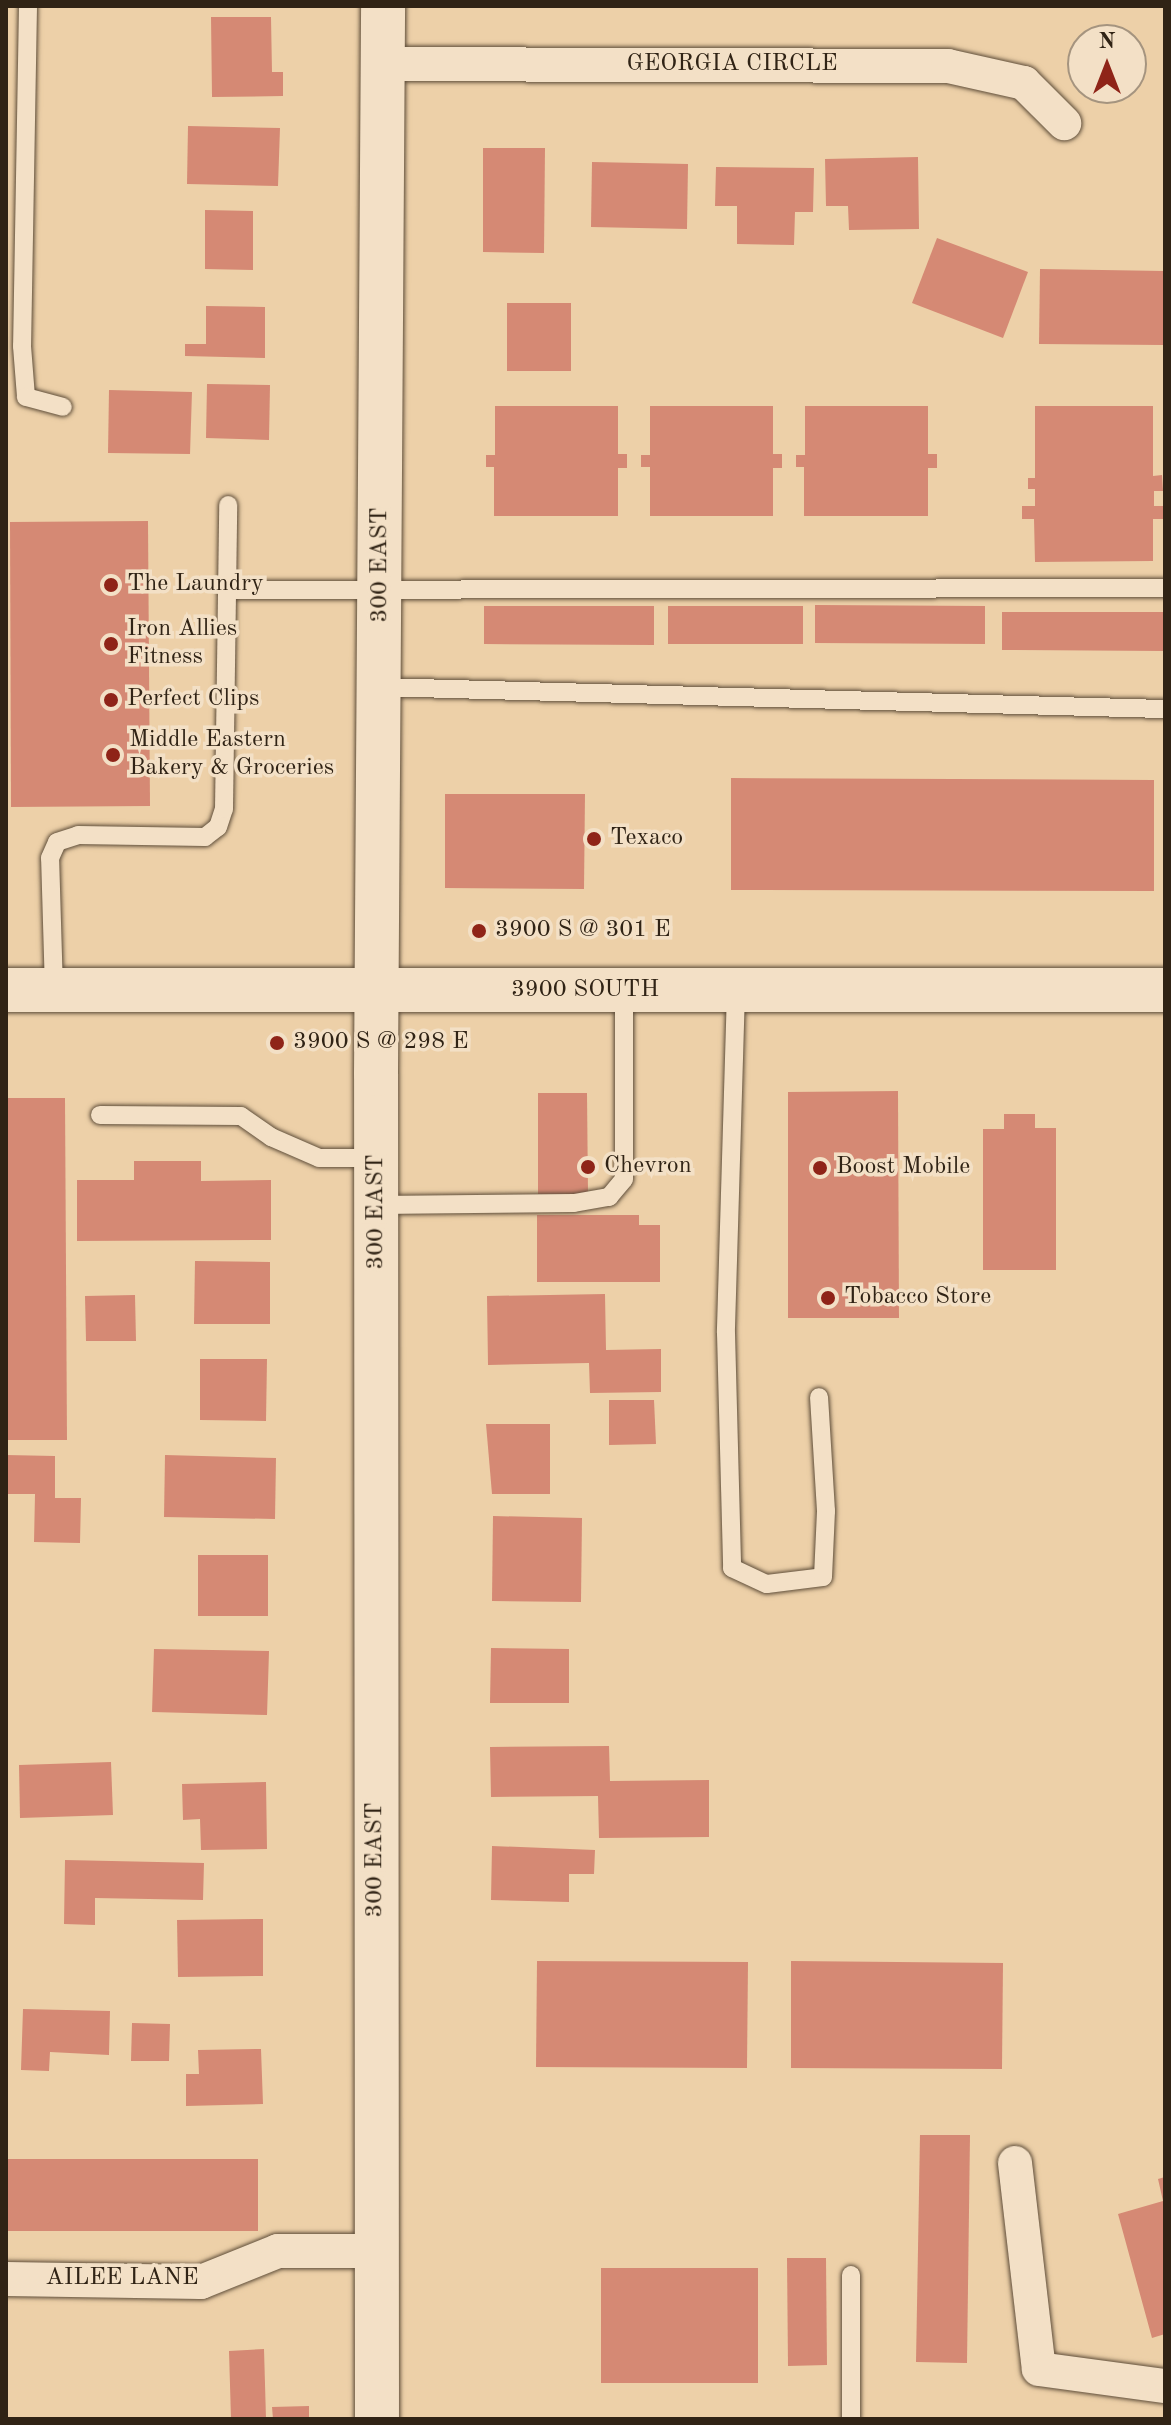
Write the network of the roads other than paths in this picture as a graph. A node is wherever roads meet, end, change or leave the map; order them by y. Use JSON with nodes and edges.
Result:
{"nodes":[{"id":1,"x":28,"y":6,"type":"edge"},
{"id":2,"x":383,"y":6,"type":"edge"},
{"id":3,"x":382,"y":64,"type":"junction"},
{"id":4,"x":1064,"y":123,"type":"dead end"},
{"id":5,"x":63,"y":407,"type":"dead end"},
{"id":6,"x":228,"y":505,"type":"dead end"},
{"id":7,"x":380,"y":588,"type":"junction"},
{"id":8,"x":1165,"y":588,"type":"edge"},
{"id":9,"x":226,"y":590,"type":"junction"},
{"id":10,"x":380,"y":687,"type":"junction"},
{"id":11,"x":1165,"y":709,"type":"edge"},
{"id":12,"x":6,"y":990,"type":"edge"},
{"id":13,"x":54,"y":990,"type":"junction"},
{"id":14,"x":1165,"y":990,"type":"edge"},
{"id":15,"x":624,"y":991,"type":"junction"},
{"id":16,"x":736,"y":991,"type":"junction"},
{"id":17,"x":377,"y":992,"type":"junction"},
{"id":18,"x":100,"y":1115,"type":"dead end"},
{"id":19,"x":377,"y":1158,"type":"junction"},
{"id":20,"x":377,"y":1205,"type":"junction"},
{"id":21,"x":819,"y":1397,"type":"dead end"},
{"id":22,"x":1015,"y":2163,"type":"dead end"},
{"id":23,"x":376,"y":2251,"type":"junction"},
{"id":24,"x":851,"y":2275,"type":"dead end"},
{"id":25,"x":6,"y":2279,"type":"edge"},
{"id":26,"x":1165,"y":2386,"type":"edge"},
{"id":27,"x":377,"y":2419,"type":"edge"},
{"id":28,"x":851,"y":2419,"type":"edge"}],
"edges":[{"from":1,"to":5,"type":"lane"},
{"from":2,"to":3,"type":"street","name":"300 EAST"},
{"from":3,"to":4,"type":"street","name":"GEORGIA CIRCLE"},
{"from":3,"to":7,"type":"street","name":"300 EAST"},
{"from":6,"to":9,"type":"lane"},
{"from":7,"to":8,"type":"lane"},
{"from":7,"to":9,"type":"lane"},
{"from":7,"to":10,"type":"street","name":"300 EAST"},
{"from":9,"to":13,"type":"lane"},
{"from":10,"to":11,"type":"lane"},
{"from":10,"to":17,"type":"street","name":"300 EAST"},
{"from":12,"to":13,"type":"street","name":"3900 SOUTH"},
{"from":13,"to":17,"type":"street","name":"3900 SOUTH"},
{"from":14,"to":16,"type":"street","name":"3900 SOUTH"},
{"from":15,"to":16,"type":"street","name":"3900 SOUTH"},
{"from":15,"to":17,"type":"street","name":"3900 SOUTH"},
{"from":15,"to":20,"type":"lane"},
{"from":16,"to":21,"type":"lane"},
{"from":17,"to":19,"type":"street","name":"300 EAST"},
{"from":18,"to":19,"type":"lane"},
{"from":19,"to":20,"type":"street","name":"300 EAST"},
{"from":20,"to":23,"type":"street","name":"300 EAST"},
{"from":22,"to":26,"type":"street"},
{"from":23,"to":25,"type":"street","name":"AILEE LANE"},
{"from":23,"to":27,"type":"street","name":"300 EAST"},
{"from":24,"to":28,"type":"lane"}]}
